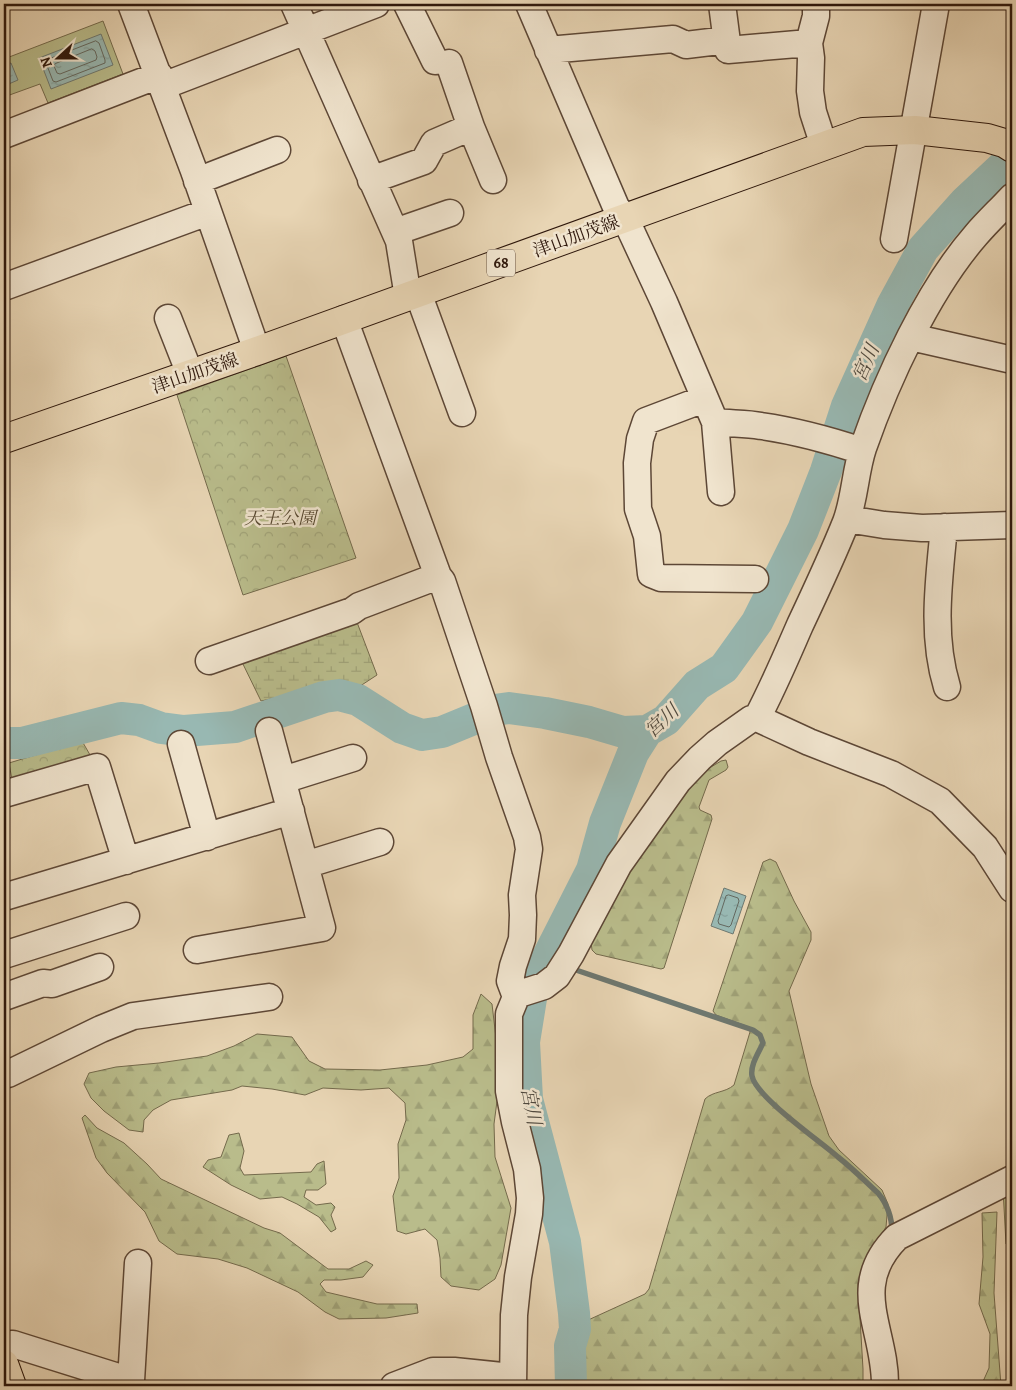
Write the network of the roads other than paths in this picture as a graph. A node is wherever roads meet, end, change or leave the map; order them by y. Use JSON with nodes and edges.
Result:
{"nodes":[{"id":1,"x":131,"y":4,"type":"edge"},
{"id":2,"x":294,"y":4,"type":"edge"},
{"id":3,"x":376,"y":4,"type":"edge"},
{"id":4,"x":407,"y":4,"type":"edge"},
{"id":5,"x":529,"y":4,"type":"edge"},
{"id":6,"x":722,"y":4,"type":"edge"},
{"id":7,"x":816,"y":4,"type":"edge"},
{"id":8,"x":936,"y":4,"type":"edge"},
{"id":9,"x":306,"y":31,"type":"junction"},
{"id":10,"x":727,"y":40,"type":"junction"},
{"id":11,"x":809,"y":42,"type":"junction"},
{"id":12,"x":548,"y":50,"type":"junction"},
{"id":13,"x":161,"y":81,"type":"junction"},
{"id":14,"x":471,"y":127,"type":"junction"},
{"id":15,"x":914,"y":130,"type":"junction"},
{"id":16,"x":4,"y":134,"type":"edge"},
{"id":17,"x":1008,"y":145,"type":"edge"},
{"id":18,"x":824,"y":146,"type":"junction"},
{"id":19,"x":277,"y":150,"type":"dead end"},
{"id":20,"x":371,"y":180,"type":"junction"},
{"id":21,"x":493,"y":180,"type":"dead end"},
{"id":22,"x":198,"y":181,"type":"junction"},
{"id":23,"x":1012,"y":197,"type":"edge"},
{"id":24,"x":208,"y":212,"type":"junction"},
{"id":25,"x":450,"y":213,"type":"dead end"},
{"id":26,"x":625,"y":218,"type":"junction"},
{"id":27,"x":395,"y":232,"type":"junction"},
{"id":28,"x":894,"y":239,"type":"dead end"},
{"id":29,"x":4,"y":288,"type":"edge"},
{"id":30,"x":413,"y":295,"type":"junction"},
{"id":31,"x":168,"y":318,"type":"dead end"},
{"id":32,"x":344,"y":319,"type":"junction"},
{"id":33,"x":910,"y":337,"type":"junction"},
{"id":34,"x":257,"y":351,"type":"junction"},
{"id":35,"x":1008,"y":358,"type":"dead end"},
{"id":36,"x":190,"y":374,"type":"junction"},
{"id":37,"x":704,"y":399,"type":"junction"},
{"id":38,"x":462,"y":413,"type":"dead end"},
{"id":39,"x":715,"y":422,"type":"junction"},
{"id":40,"x":4,"y":439,"type":"edge"},
{"id":41,"x":862,"y":451,"type":"junction"},
{"id":42,"x":721,"y":492,"type":"dead end"},
{"id":43,"x":847,"y":519,"type":"junction"},
{"id":44,"x":1012,"y":525,"type":"edge"},
{"id":45,"x":944,"y":527,"type":"junction"},
{"id":46,"x":438,"y":576,"type":"junction"},
{"id":47,"x":755,"y":579,"type":"dead end"},
{"id":48,"x":209,"y":661,"type":"dead end"},
{"id":49,"x":947,"y":687,"type":"dead end"},
{"id":50,"x":757,"y":718,"type":"junction"},
{"id":51,"x":269,"y":731,"type":"dead end"},
{"id":52,"x":181,"y":744,"type":"dead end"},
{"id":53,"x":354,"y":758,"type":"dead end"},
{"id":54,"x":282,"y":780,"type":"junction"},
{"id":55,"x":4,"y":794,"type":"edge"},
{"id":56,"x":291,"y":811,"type":"junction"},
{"id":57,"x":207,"y":837,"type":"junction"},
{"id":58,"x":380,"y":842,"type":"dead end"},
{"id":59,"x":126,"y":861,"type":"junction"},
{"id":60,"x":305,"y":865,"type":"junction"},
{"id":61,"x":1012,"y":889,"type":"edge"},
{"id":62,"x":4,"y":897,"type":"edge"},
{"id":63,"x":126,"y":916,"type":"dead end"},
{"id":64,"x":197,"y":950,"type":"dead end"},
{"id":65,"x":4,"y":955,"type":"edge"},
{"id":66,"x":100,"y":967,"type":"dead end"},
{"id":67,"x":527,"y":992,"type":"junction"},
{"id":68,"x":4,"y":997,"type":"edge"},
{"id":69,"x":269,"y":997,"type":"dead end"},
{"id":70,"x":4,"y":1075,"type":"edge"},
{"id":71,"x":1012,"y":1179,"type":"edge"},
{"id":72,"x":138,"y":1263,"type":"dead end"},
{"id":73,"x":4,"y":1345,"type":"edge"},
{"id":74,"x":4,"y":1364,"type":"edge"},
{"id":75,"x":513,"y":1382,"type":"edge"},
{"id":76,"x":12,"y":1386,"type":"edge"},
{"id":77,"x":394,"y":1386,"type":"edge"},
{"id":78,"x":885,"y":1386,"type":"edge"}],
"edges":[{"from":1,"to":13,"type":"street"},
{"from":2,"to":9,"type":"street"},
{"from":3,"to":9,"type":"street"},
{"from":4,"to":14,"type":"street"},
{"from":5,"to":12,"type":"street"},
{"from":6,"to":10,"type":"street"},
{"from":7,"to":11,"type":"street"},
{"from":8,"to":15,"type":"street"},
{"from":9,"to":13,"type":"street"},
{"from":9,"to":20,"type":"street"},
{"from":10,"to":11,"type":"street"},
{"from":10,"to":12,"type":"street"},
{"from":11,"to":18,"type":"street"},
{"from":12,"to":26,"type":"street"},
{"from":13,"to":16,"type":"street"},
{"from":13,"to":22,"type":"street"},
{"from":14,"to":20,"type":"street"},
{"from":14,"to":21,"type":"street"},
{"from":15,"to":17,"type":"main road","name":"津山加茂線","number":"68"},
{"from":15,"to":18,"type":"main road","name":"津山加茂線","number":"68"},
{"from":15,"to":28,"type":"street"},
{"from":18,"to":26,"type":"main road","name":"津山加茂線","number":"68"},
{"from":19,"to":22,"type":"street"},
{"from":20,"to":27,"type":"street"},
{"from":22,"to":24,"type":"street"},
{"from":23,"to":33,"type":"street"},
{"from":24,"to":29,"type":"street"},
{"from":24,"to":34,"type":"street"},
{"from":25,"to":27,"type":"street"},
{"from":26,"to":30,"type":"main road","name":"津山加茂線","number":"68"},
{"from":26,"to":37,"type":"street"},
{"from":27,"to":30,"type":"street"},
{"from":30,"to":32,"type":"main road","name":"津山加茂線","number":"68"},
{"from":30,"to":38,"type":"street"},
{"from":31,"to":36,"type":"street"},
{"from":32,"to":34,"type":"main road","name":"津山加茂線","number":"68"},
{"from":32,"to":46,"type":"street"},
{"from":33,"to":35,"type":"street"},
{"from":33,"to":41,"type":"street"},
{"from":34,"to":36,"type":"main road","name":"津山加茂線","number":"68"},
{"from":36,"to":40,"type":"main road","name":"津山加茂線","number":"68"},
{"from":37,"to":39,"type":"street"},
{"from":37,"to":47,"type":"street"},
{"from":39,"to":41,"type":"street"},
{"from":39,"to":42,"type":"street"},
{"from":41,"to":43,"type":"street"},
{"from":43,"to":45,"type":"street"},
{"from":43,"to":50,"type":"street"},
{"from":44,"to":45,"type":"street"},
{"from":45,"to":49,"type":"street"},
{"from":46,"to":48,"type":"street"},
{"from":46,"to":67,"type":"street"},
{"from":50,"to":61,"type":"street"},
{"from":50,"to":67,"type":"street"},
{"from":51,"to":54,"type":"street"},
{"from":52,"to":57,"type":"street"},
{"from":53,"to":54,"type":"street"},
{"from":54,"to":56,"type":"street"},
{"from":55,"to":59,"type":"street"},
{"from":56,"to":57,"type":"street"},
{"from":56,"to":60,"type":"street"},
{"from":57,"to":59,"type":"street"},
{"from":58,"to":60,"type":"street"},
{"from":59,"to":62,"type":"street"},
{"from":60,"to":64,"type":"street"},
{"from":63,"to":65,"type":"street"},
{"from":66,"to":68,"type":"street"},
{"from":67,"to":75,"type":"street"},
{"from":69,"to":70,"type":"street"},
{"from":71,"to":78,"type":"street"},
{"from":72,"to":73,"type":"street"},
{"from":74,"to":76,"type":"main road"},
{"from":75,"to":77,"type":"street"}]}
